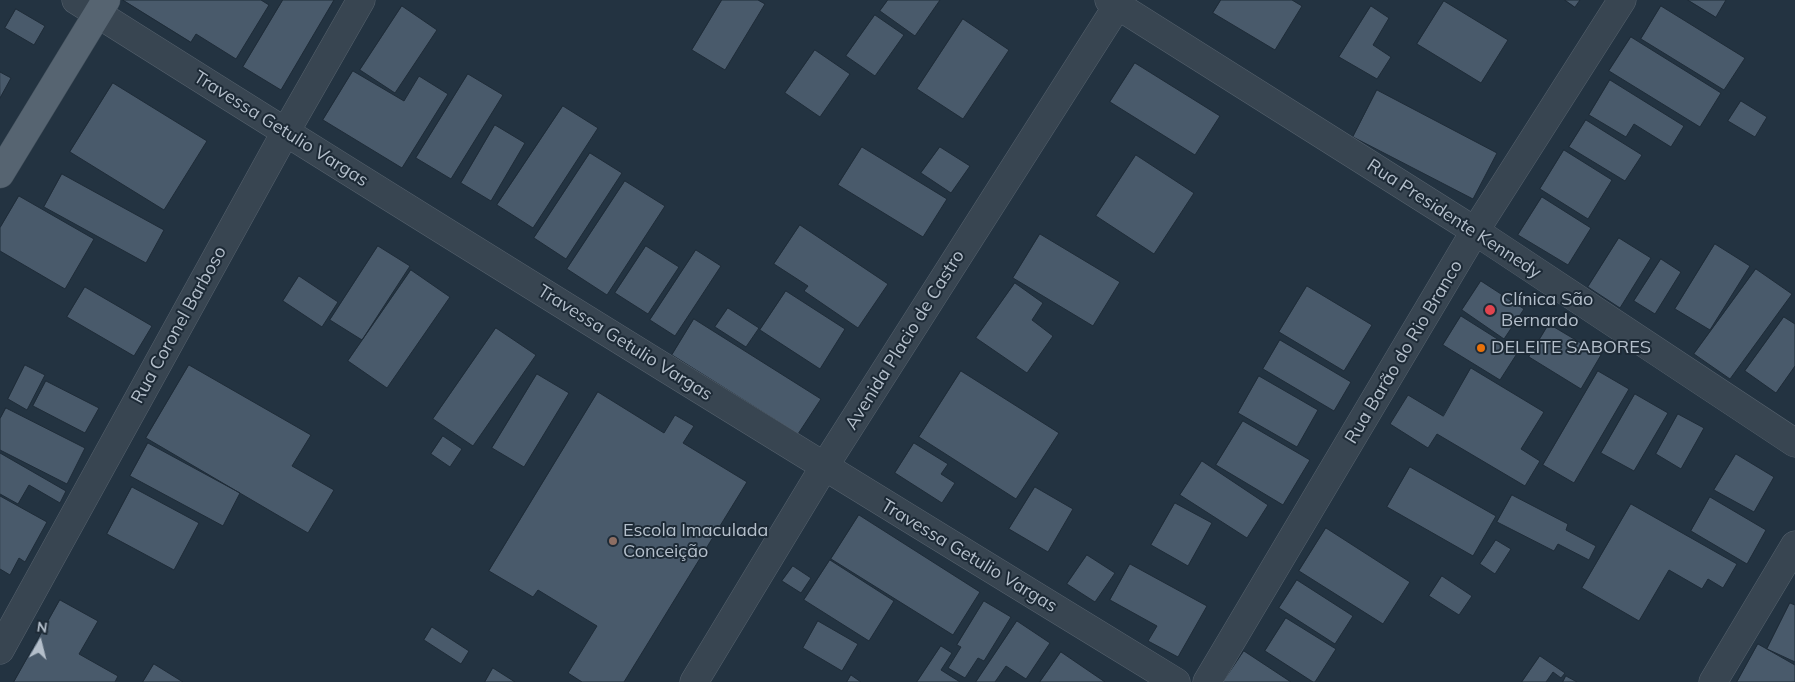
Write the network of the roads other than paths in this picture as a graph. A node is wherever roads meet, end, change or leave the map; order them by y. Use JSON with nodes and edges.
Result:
{"nodes":[{"id":1,"x":361,"y":0,"type":"edge"},
{"id":2,"x":1622,"y":0,"type":"edge"},
{"id":3,"x":1116,"y":2,"type":"edge"},
{"id":4,"x":93,"y":5,"type":"edge"},
{"id":5,"x":285,"y":132,"type":"junction"},
{"id":6,"x":0,"y":174,"type":"edge"},
{"id":7,"x":1475,"y":231,"type":"junction"},
{"id":8,"x":1795,"y":443,"type":"edge"},
{"id":9,"x":824,"y":467,"type":"junction"},
{"id":10,"x":1795,"y":545,"type":"edge"},
{"id":11,"x":0,"y":650,"type":"edge"},
{"id":12,"x":694,"y":682,"type":"edge"},
{"id":13,"x":1176,"y":682,"type":"edge"},
{"id":14,"x":1207,"y":682,"type":"edge"},
{"id":15,"x":1713,"y":682,"type":"edge"}],
"edges":[{"from":1,"to":5,"type":"street","name":"Rua Coronel Barboso"},
{"from":2,"to":7,"type":"street","name":"Rua Barão do Rio Branco"},
{"from":3,"to":7,"type":"street","name":"Rua Presidente Kennedy"},
{"from":3,"to":9,"type":"street","name":"Avenida Placio de Castro"},
{"from":4,"to":5,"type":"street","name":"Travessa Getulio Vargas"},
{"from":4,"to":6,"type":"main road"},
{"from":5,"to":9,"type":"street","name":"Travessa Getulio Vargas"},
{"from":5,"to":11,"type":"street","name":"Rua Coronel Barboso"},
{"from":7,"to":8,"type":"street","name":"Rua Presidente Kennedy"},
{"from":7,"to":14,"type":"street","name":"Rua Barão do Rio Branco"},
{"from":9,"to":12,"type":"street","name":"Avenida Placio de Castro"},
{"from":9,"to":13,"type":"street","name":"Travessa Getulio Vargas"},
{"from":10,"to":15,"type":"street"}]}
